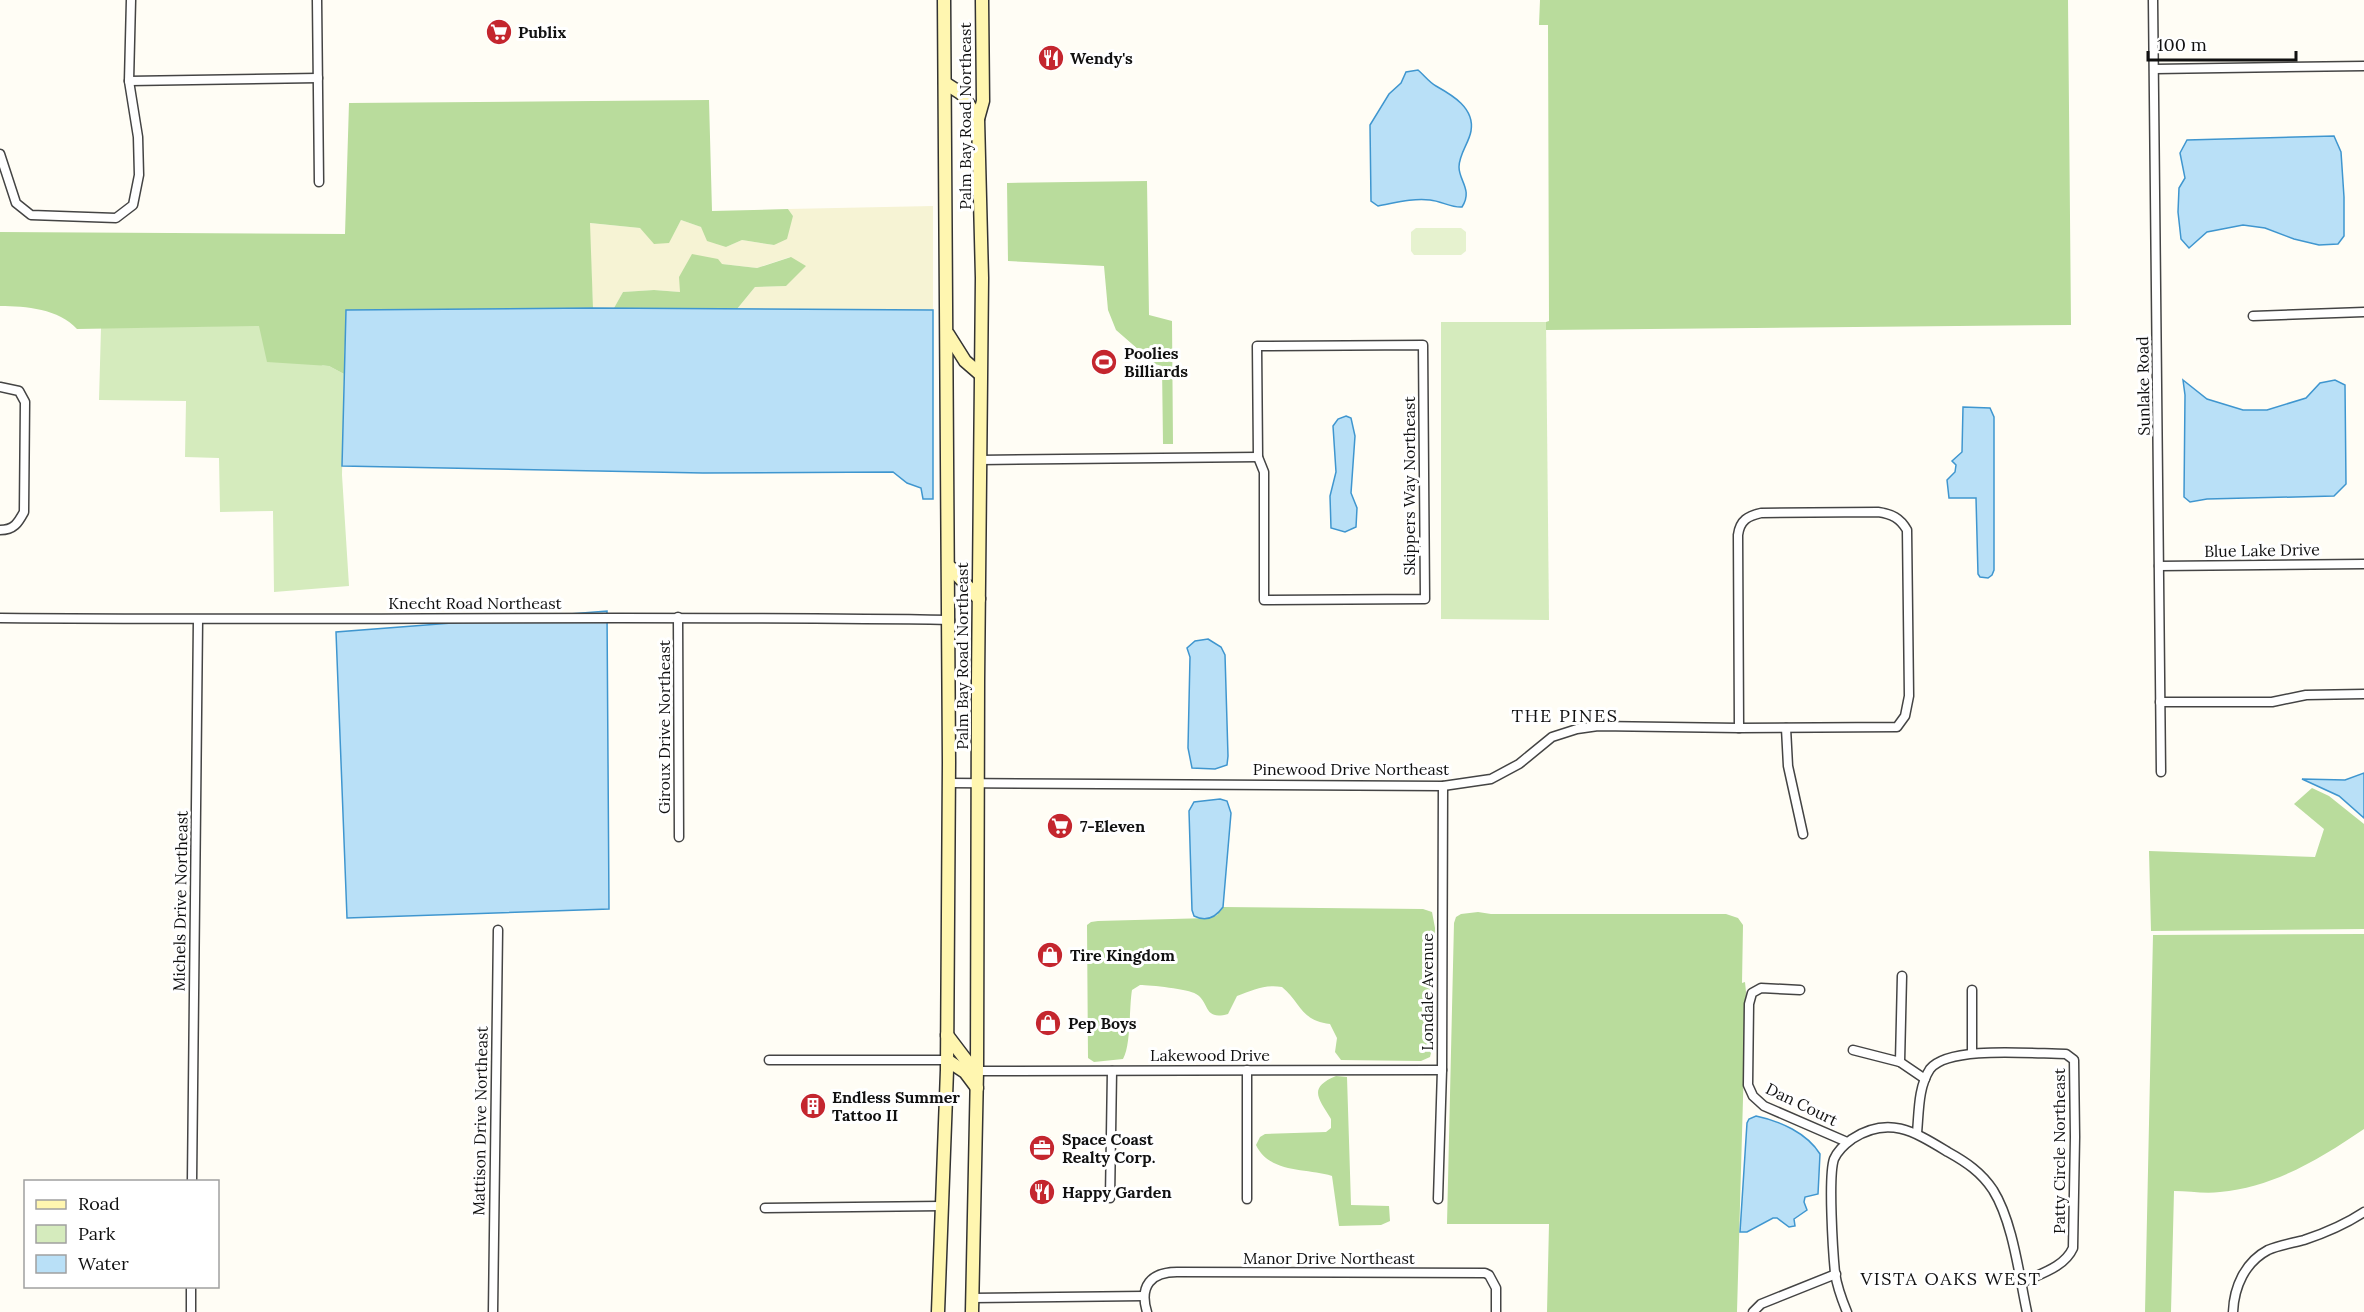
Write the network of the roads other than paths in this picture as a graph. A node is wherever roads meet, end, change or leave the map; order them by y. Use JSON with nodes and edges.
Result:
{"nodes":[{"id":1,"x":131,"y":0,"type":"edge"},
{"id":2,"x":317,"y":0,"type":"edge"},
{"id":3,"x":944,"y":0,"type":"edge"},
{"id":4,"x":982,"y":0,"type":"edge"},
{"id":5,"x":2153,"y":0,"type":"edge"},
{"id":6,"x":2364,"y":66,"type":"edge"},
{"id":7,"x":2155,"y":69,"type":"junction"},
{"id":8,"x":318,"y":78,"type":"junction"},
{"id":9,"x":129,"y":81,"type":"junction"},
{"id":10,"x":945,"y":83,"type":"junction"},
{"id":11,"x":978,"y":119,"type":"junction"},
{"id":12,"x":0,"y":154,"type":"edge"},
{"id":13,"x":319,"y":182,"type":"dead end"},
{"id":14,"x":2364,"y":312,"type":"edge"},
{"id":15,"x":2253,"y":316,"type":"dead end"},
{"id":16,"x":947,"y":333,"type":"junction"},
{"id":17,"x":980,"y":374,"type":"junction"},
{"id":18,"x":0,"y":387,"type":"edge"},
{"id":19,"x":1258,"y":457,"type":"junction"},
{"id":20,"x":979,"y":460,"type":"junction"},
{"id":21,"x":0,"y":530,"type":"edge"},
{"id":22,"x":2364,"y":564,"type":"edge"},
{"id":23,"x":2159,"y":566,"type":"junction"},
{"id":24,"x":950,"y":567,"type":"junction"},
{"id":25,"x":979,"y":599,"type":"junction"},
{"id":26,"x":678,"y":617,"type":"junction"},
{"id":27,"x":0,"y":618,"type":"edge"},
{"id":28,"x":198,"y":620,"type":"junction"},
{"id":29,"x":950,"y":620,"type":"junction"},
{"id":30,"x":2364,"y":694,"type":"edge"},
{"id":31,"x":2160,"y":702,"type":"junction"},
{"id":32,"x":1739,"y":728,"type":"junction"},
{"id":33,"x":1786,"y":728,"type":"junction"},
{"id":34,"x":2161,"y":772,"type":"dead end"},
{"id":35,"x":979,"y":782,"type":"junction"},
{"id":36,"x":949,"y":783,"type":"junction"},
{"id":37,"x":1443,"y":786,"type":"junction"},
{"id":38,"x":1803,"y":834,"type":"dead end"},
{"id":39,"x":679,"y":837,"type":"dead end"},
{"id":40,"x":498,"y":930,"type":"dead end"},
{"id":41,"x":1902,"y":976,"type":"dead end"},
{"id":42,"x":1800,"y":990,"type":"dead end"},
{"id":43,"x":1972,"y":990,"type":"dead end"},
{"id":44,"x":947,"y":1035,"type":"junction"},
{"id":45,"x":1853,"y":1050,"type":"dead end"},
{"id":46,"x":1972,"y":1053,"type":"junction"},
{"id":47,"x":769,"y":1060,"type":"dead end"},
{"id":48,"x":947,"y":1060,"type":"junction"},
{"id":49,"x":1900,"y":1062,"type":"junction"},
{"id":50,"x":1247,"y":1070,"type":"junction"},
{"id":51,"x":1442,"y":1070,"type":"junction"},
{"id":52,"x":977,"y":1071,"type":"junction"},
{"id":53,"x":1112,"y":1071,"type":"junction"},
{"id":54,"x":1925,"y":1078,"type":"junction"},
{"id":55,"x":977,"y":1088,"type":"junction"},
{"id":56,"x":1917,"y":1133,"type":"junction"},
{"id":57,"x":1847,"y":1142,"type":"junction"},
{"id":58,"x":192,"y":1180,"type":"edge"},
{"id":59,"x":1110,"y":1198,"type":"dead end"},
{"id":60,"x":1247,"y":1199,"type":"dead end"},
{"id":61,"x":1438,"y":1199,"type":"dead end"},
{"id":62,"x":942,"y":1206,"type":"junction"},
{"id":63,"x":765,"y":1208,"type":"dead end"},
{"id":64,"x":2364,"y":1212,"type":"edge"},
{"id":65,"x":1836,"y":1274,"type":"junction"},
{"id":66,"x":2020,"y":1283,"type":"junction"},
{"id":67,"x":191,"y":1288,"type":"edge"},
{"id":68,"x":1144,"y":1296,"type":"junction"},
{"id":69,"x":972,"y":1298,"type":"junction"},
{"id":70,"x":191,"y":1312,"type":"edge"},
{"id":71,"x":493,"y":1312,"type":"edge"},
{"id":72,"x":938,"y":1312,"type":"edge"},
{"id":73,"x":972,"y":1312,"type":"edge"},
{"id":74,"x":1147,"y":1312,"type":"edge"},
{"id":75,"x":1496,"y":1312,"type":"edge"},
{"id":76,"x":1753,"y":1312,"type":"edge"},
{"id":77,"x":1846,"y":1312,"type":"edge"},
{"id":78,"x":2027,"y":1312,"type":"edge"},
{"id":79,"x":2234,"y":1312,"type":"edge"}],
"edges":[{"from":1,"to":9,"type":"street"},
{"from":2,"to":8,"type":"street"},
{"from":3,"to":10,"type":"main road","name":"Palm Bay Road Northeast"},
{"from":4,"to":11,"type":"main road","name":"Palm Bay Road Northeast"},
{"from":5,"to":7,"type":"street","name":"Sunlake Road"},
{"from":6,"to":7,"type":"street"},
{"from":7,"to":23,"type":"street","name":"Sunlake Road"},
{"from":8,"to":9,"type":"street"},
{"from":8,"to":13,"type":"street"},
{"from":9,"to":12,"type":"street"},
{"from":10,"to":11,"type":"main road"},
{"from":10,"to":16,"type":"main road","name":"Palm Bay Road Northeast"},
{"from":11,"to":17,"type":"main road","name":"Palm Bay Road Northeast"},
{"from":14,"to":15,"type":"street"},
{"from":16,"to":17,"type":"main road"},
{"from":16,"to":24,"type":"main road","name":"Palm Bay Road Northeast"},
{"from":17,"to":20,"type":"main road","name":"Palm Bay Road Northeast"},
{"from":18,"to":21,"type":"street"},
{"from":19,"to":19,"type":"street","name":"Skippers Way Northeast"},
{"from":19,"to":20,"type":"street"},
{"from":20,"to":25,"type":"main road","name":"Palm Bay Road Northeast"},
{"from":22,"to":23,"type":"street","name":"Blue Lake Drive"},
{"from":23,"to":31,"type":"street","name":"Sunlake Road"},
{"from":24,"to":25,"type":"main road"},
{"from":24,"to":29,"type":"main road","name":"Palm Bay Road Northeast"},
{"from":25,"to":35,"type":"main road","name":"Palm Bay Road Northeast"},
{"from":26,"to":28,"type":"street","name":"Knecht Road Northeast"},
{"from":26,"to":29,"type":"street","name":"Knecht Road Northeast"},
{"from":26,"to":39,"type":"street","name":"Giroux Drive Northeast"},
{"from":27,"to":28,"type":"street","name":"Knecht Road Northeast"},
{"from":28,"to":58,"type":"street","name":"Michels Drive Northeast"},
{"from":29,"to":36,"type":"main road","name":"Palm Bay Road Northeast"},
{"from":30,"to":31,"type":"street"},
{"from":31,"to":34,"type":"street","name":"Sunlake Road"},
{"from":32,"to":33,"type":"street","name":"Pinewood Drive Northeast"},
{"from":32,"to":33,"type":"street","name":"Pinewood Drive Northeast"},
{"from":32,"to":37,"type":"street","name":"Pinewood Drive Northeast"},
{"from":33,"to":38,"type":"street"},
{"from":35,"to":36,"type":"street","name":"Pinewood Drive Northeast"},
{"from":35,"to":37,"type":"street","name":"Pinewood Drive Northeast"},
{"from":35,"to":52,"type":"main road","name":"Palm Bay Road Northeast"},
{"from":36,"to":44,"type":"main road","name":"Palm Bay Road Northeast"},
{"from":37,"to":51,"type":"street","name":"Londale Avenue"},
{"from":40,"to":71,"type":"street","name":"Mattison Drive Northeast"},
{"from":41,"to":49,"type":"street"},
{"from":42,"to":57,"type":"street","name":"Dan Court"},
{"from":43,"to":46,"type":"street"},
{"from":44,"to":48,"type":"main road","name":"Palm Bay Road Northeast"},
{"from":44,"to":52,"type":"main road"},
{"from":45,"to":49,"type":"street"},
{"from":46,"to":54,"type":"street","name":"Patty Circle Northeast"},
{"from":46,"to":66,"type":"street","name":"Patty Circle Northeast"},
{"from":47,"to":48,"type":"street"},
{"from":48,"to":55,"type":"main road"},
{"from":48,"to":62,"type":"main road","name":"Palm Bay Road Northeast"},
{"from":49,"to":54,"type":"street"},
{"from":50,"to":51,"type":"street","name":"Lakewood Drive"},
{"from":50,"to":53,"type":"street","name":"Lakewood Drive"},
{"from":50,"to":60,"type":"street"},
{"from":51,"to":61,"type":"street","name":"Londale Avenue"},
{"from":52,"to":53,"type":"street","name":"Lakewood Drive"},
{"from":52,"to":55,"type":"main road","name":"Palm Bay Road Northeast"},
{"from":53,"to":59,"type":"street"},
{"from":54,"to":56,"type":"street"},
{"from":55,"to":69,"type":"main road","name":"Palm Bay Road Northeast"},
{"from":56,"to":57,"type":"street"},
{"from":56,"to":66,"type":"street"},
{"from":57,"to":65,"type":"street"},
{"from":62,"to":63,"type":"street"},
{"from":62,"to":72,"type":"main road","name":"Palm Bay Road Northeast"},
{"from":64,"to":79,"type":"street"},
{"from":65,"to":76,"type":"street"},
{"from":65,"to":77,"type":"street"},
{"from":66,"to":78,"type":"street"},
{"from":67,"to":70,"type":"street"},
{"from":68,"to":69,"type":"street"},
{"from":68,"to":74,"type":"street"},
{"from":68,"to":75,"type":"street","name":"Manor Drive Northeast"},
{"from":69,"to":73,"type":"main road","name":"Palm Bay Road Northeast"}]}
